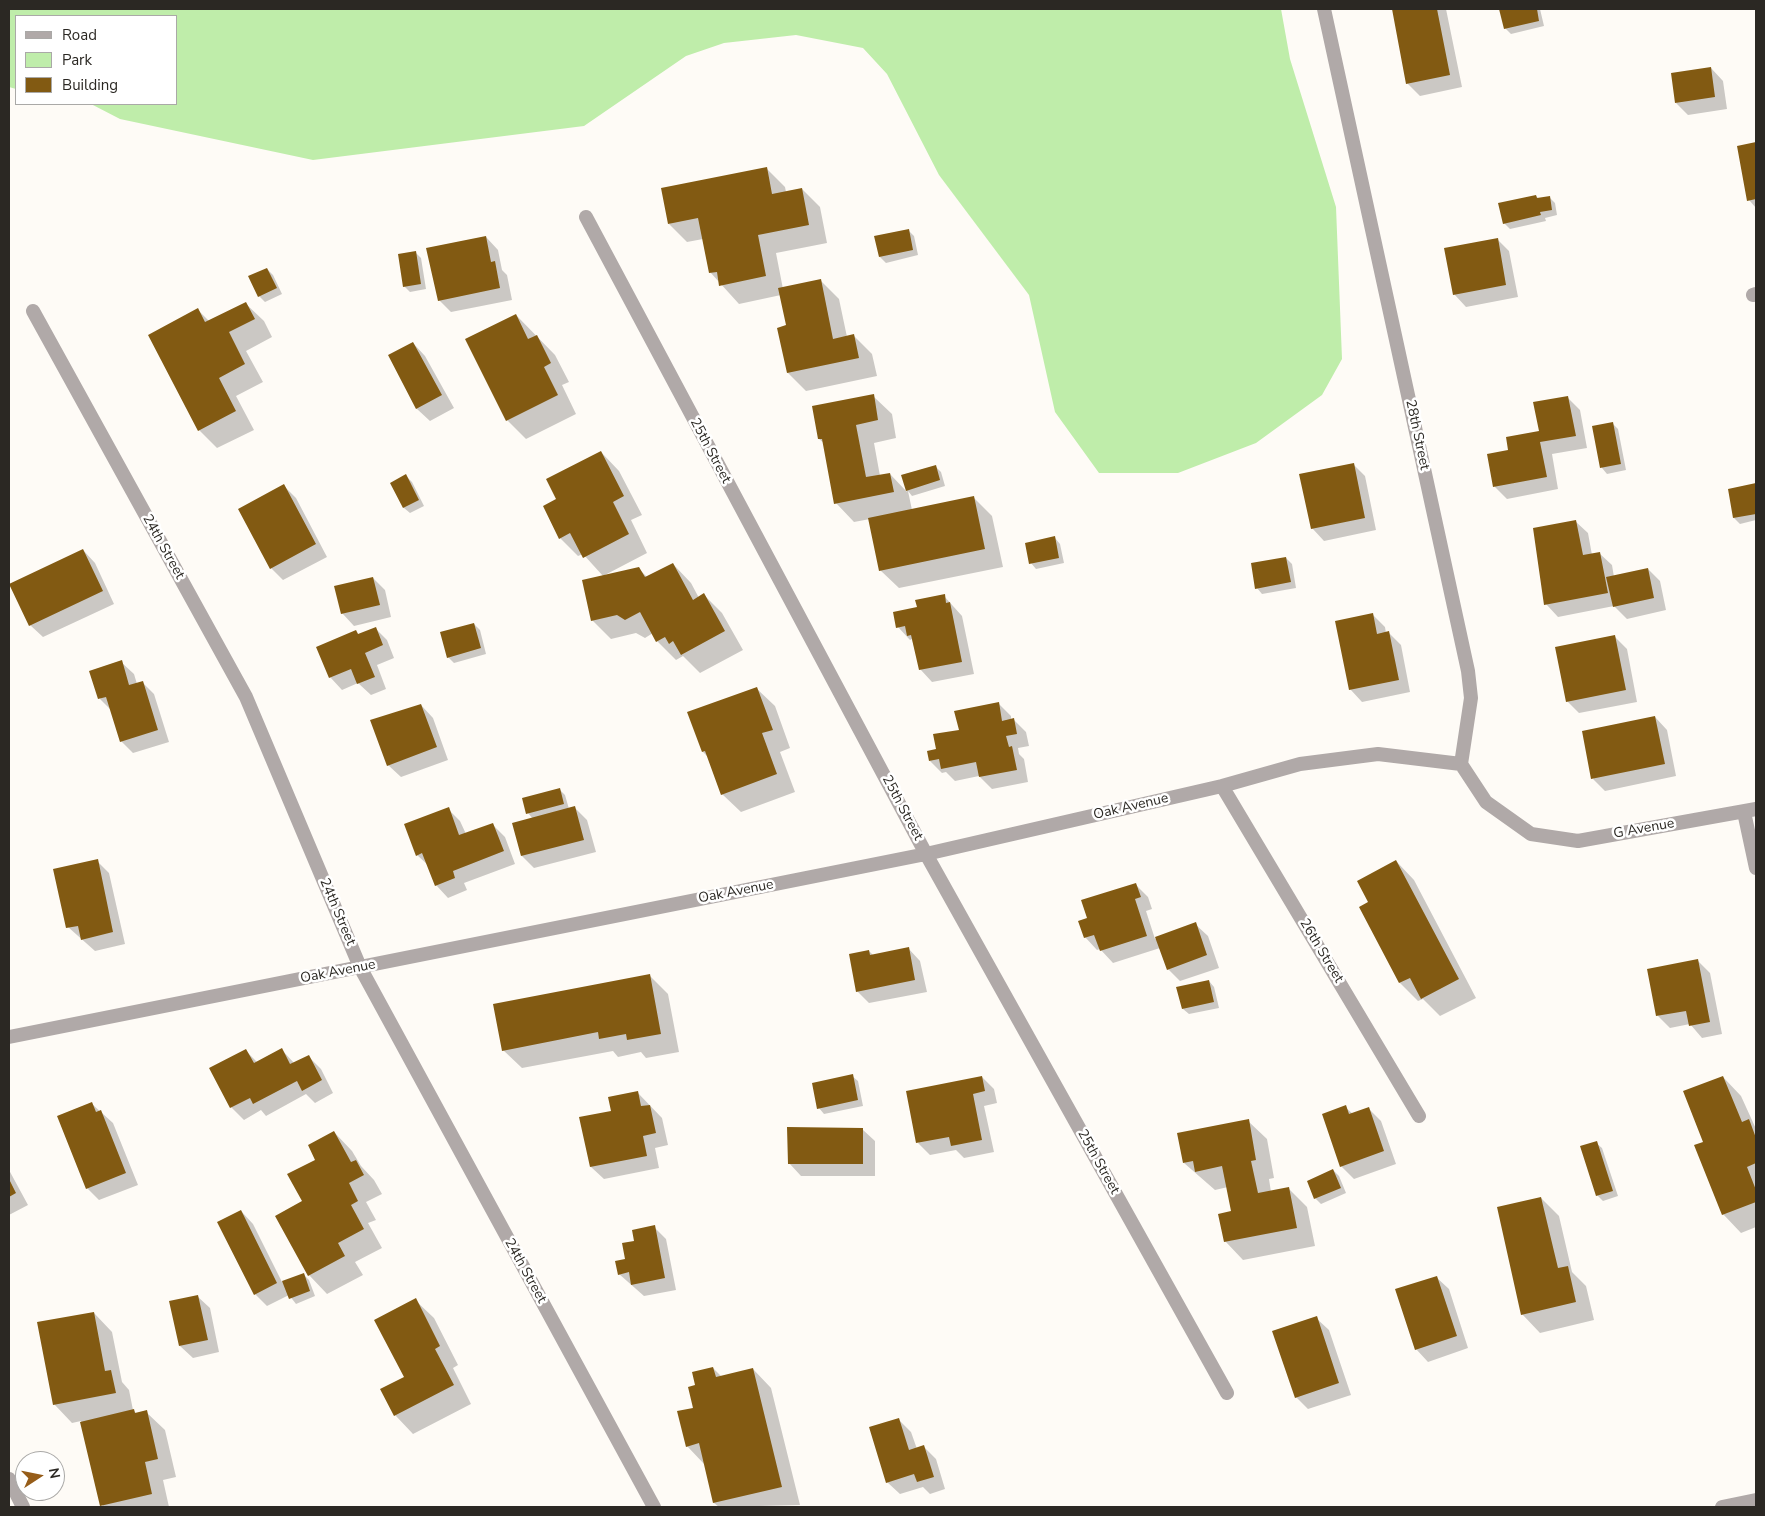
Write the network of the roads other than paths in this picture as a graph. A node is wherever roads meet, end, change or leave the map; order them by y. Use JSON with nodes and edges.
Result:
{"nodes":[{"id":1,"x":1324,"y":9,"type":"edge"},
{"id":2,"x":586,"y":217,"type":"dead end"},
{"id":3,"x":33,"y":311,"type":"dead end"},
{"id":4,"x":1461,"y":764,"type":"junction"},
{"id":5,"x":1222,"y":786,"type":"junction"},
{"id":6,"x":1750,"y":811,"type":"edge"},
{"id":7,"x":926,"y":854,"type":"junction"},
{"id":8,"x":1756,"y":868,"type":"edge"},
{"id":9,"x":360,"y":967,"type":"junction"},
{"id":10,"x":9,"y":1037,"type":"edge"},
{"id":11,"x":1419,"y":1116,"type":"dead end"},
{"id":12,"x":1227,"y":1393,"type":"dead end"},
{"id":13,"x":9,"y":1479,"type":"edge"},
{"id":14,"x":1756,"y":1500,"type":"edge"},
{"id":15,"x":23,"y":1507,"type":"edge"},
{"id":16,"x":654,"y":1507,"type":"edge"},
{"id":17,"x":1722,"y":1507,"type":"edge"}],
"edges":[{"from":1,"to":4,"type":"street","name":"28th Street"},
{"from":2,"to":7,"type":"street","name":"25th Street"},
{"from":3,"to":9,"type":"street","name":"24th Street"},
{"from":4,"to":5,"type":"street","name":"Oak Avenue"},
{"from":4,"to":6,"type":"street","name":"G Avenue"},
{"from":5,"to":7,"type":"street","name":"Oak Avenue"},
{"from":5,"to":11,"type":"street","name":"26th Street"},
{"from":6,"to":8,"type":"street"},
{"from":7,"to":9,"type":"street","name":"Oak Avenue"},
{"from":7,"to":12,"type":"street","name":"25th Street"},
{"from":9,"to":10,"type":"street","name":"Oak Avenue"},
{"from":9,"to":16,"type":"street","name":"24th Street"},
{"from":13,"to":15,"type":"street"},
{"from":14,"to":17,"type":"street"}]}
